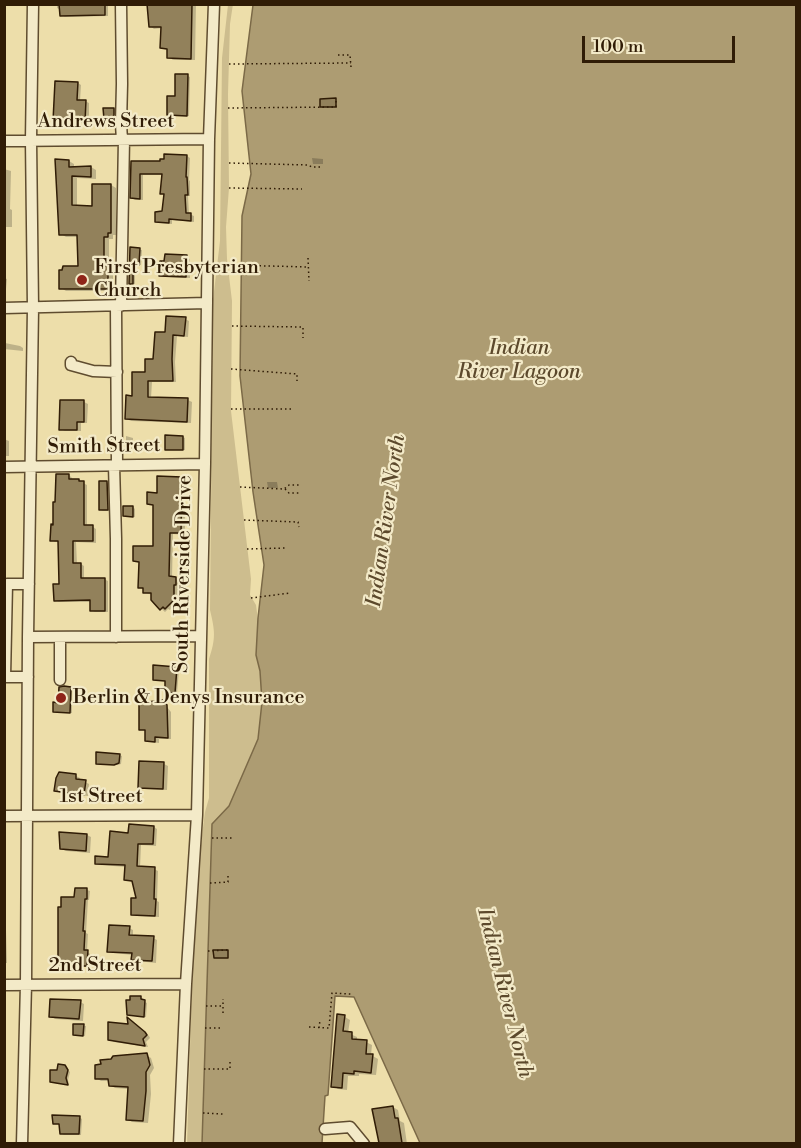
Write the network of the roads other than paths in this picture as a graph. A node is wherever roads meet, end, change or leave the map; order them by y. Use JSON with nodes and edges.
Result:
{"nodes":[{"id":1,"x":33,"y":4,"type":"edge"},
{"id":2,"x":121,"y":4,"type":"edge"},
{"id":3,"x":214,"y":4,"type":"edge"},
{"id":4,"x":209,"y":139,"type":"junction"},
{"id":5,"x":32,"y":140,"type":"junction"},
{"id":6,"x":123,"y":140,"type":"junction"},
{"id":7,"x":4,"y":141,"type":"edge"},
{"id":8,"x":207,"y":303,"type":"junction"},
{"id":9,"x":118,"y":306,"type":"junction"},
{"id":10,"x":4,"y":308,"type":"edge"},
{"id":11,"x":33,"y":308,"type":"junction"},
{"id":12,"x":71,"y":362,"type":"dead end"},
{"id":13,"x":117,"y":372,"type":"junction"},
{"id":14,"x":205,"y":464,"type":"junction"},
{"id":15,"x":116,"y":465,"type":"junction"},
{"id":16,"x":30,"y":466,"type":"junction"},
{"id":17,"x":4,"y":467,"type":"edge"},
{"id":18,"x":6,"y":584,"type":"edge"},
{"id":19,"x":29,"y":584,"type":"junction"},
{"id":20,"x":201,"y":636,"type":"junction"},
{"id":21,"x":28,"y":637,"type":"junction"},
{"id":22,"x":60,"y":637,"type":"junction"},
{"id":23,"x":116,"y":637,"type":"junction"},
{"id":24,"x":5,"y":677,"type":"edge"},
{"id":25,"x":28,"y":677,"type":"junction"},
{"id":26,"x":60,"y":680,"type":"dead end"},
{"id":27,"x":27,"y":815,"type":"junction"},
{"id":28,"x":197,"y":815,"type":"junction"},
{"id":29,"x":4,"y":816,"type":"edge"},
{"id":30,"x":26,"y":984,"type":"junction"},
{"id":31,"x":186,"y":984,"type":"junction"},
{"id":32,"x":4,"y":985,"type":"edge"},
{"id":33,"x":325,"y":1129,"type":"dead end"},
{"id":34,"x":22,"y":1143,"type":"edge"},
{"id":35,"x":179,"y":1143,"type":"edge"},
{"id":36,"x":364,"y":1143,"type":"edge"}],
"edges":[{"from":1,"to":5,"type":"street"},
{"from":2,"to":6,"type":"street"},
{"from":3,"to":4,"type":"street","name":"South Riverside Drive"},
{"from":4,"to":6,"type":"street","name":"Andrews Street"},
{"from":4,"to":8,"type":"street","name":"South Riverside Drive"},
{"from":5,"to":6,"type":"street","name":"Andrews Street"},
{"from":5,"to":7,"type":"street","name":"Andrews Street"},
{"from":5,"to":11,"type":"street"},
{"from":6,"to":9,"type":"street"},
{"from":8,"to":9,"type":"street"},
{"from":8,"to":14,"type":"street","name":"South Riverside Drive"},
{"from":9,"to":11,"type":"street"},
{"from":9,"to":13,"type":"street"},
{"from":10,"to":11,"type":"street"},
{"from":11,"to":16,"type":"street"},
{"from":12,"to":13,"type":"street"},
{"from":13,"to":15,"type":"street"},
{"from":14,"to":15,"type":"street","name":"Smith Street"},
{"from":14,"to":20,"type":"street","name":"South Riverside Drive"},
{"from":15,"to":16,"type":"street","name":"Smith Street"},
{"from":15,"to":23,"type":"street"},
{"from":16,"to":17,"type":"street","name":"Smith Street"},
{"from":16,"to":19,"type":"street"},
{"from":18,"to":19,"type":"street"},
{"from":18,"to":24,"type":"street"},
{"from":19,"to":21,"type":"street"},
{"from":20,"to":23,"type":"street"},
{"from":20,"to":28,"type":"street","name":"South Riverside Drive"},
{"from":21,"to":22,"type":"street"},
{"from":21,"to":25,"type":"street"},
{"from":22,"to":23,"type":"street"},
{"from":22,"to":26,"type":"street"},
{"from":24,"to":25,"type":"street"},
{"from":25,"to":27,"type":"street"},
{"from":27,"to":28,"type":"street","name":"1st Street"},
{"from":27,"to":29,"type":"street","name":"1st Street"},
{"from":27,"to":30,"type":"street"},
{"from":28,"to":31,"type":"street","name":"South Riverside Drive"},
{"from":30,"to":31,"type":"street","name":"2nd Street"},
{"from":30,"to":32,"type":"street","name":"2nd Street"},
{"from":30,"to":34,"type":"street"},
{"from":31,"to":35,"type":"street","name":"South Riverside Drive"},
{"from":33,"to":36,"type":"street"}]}
